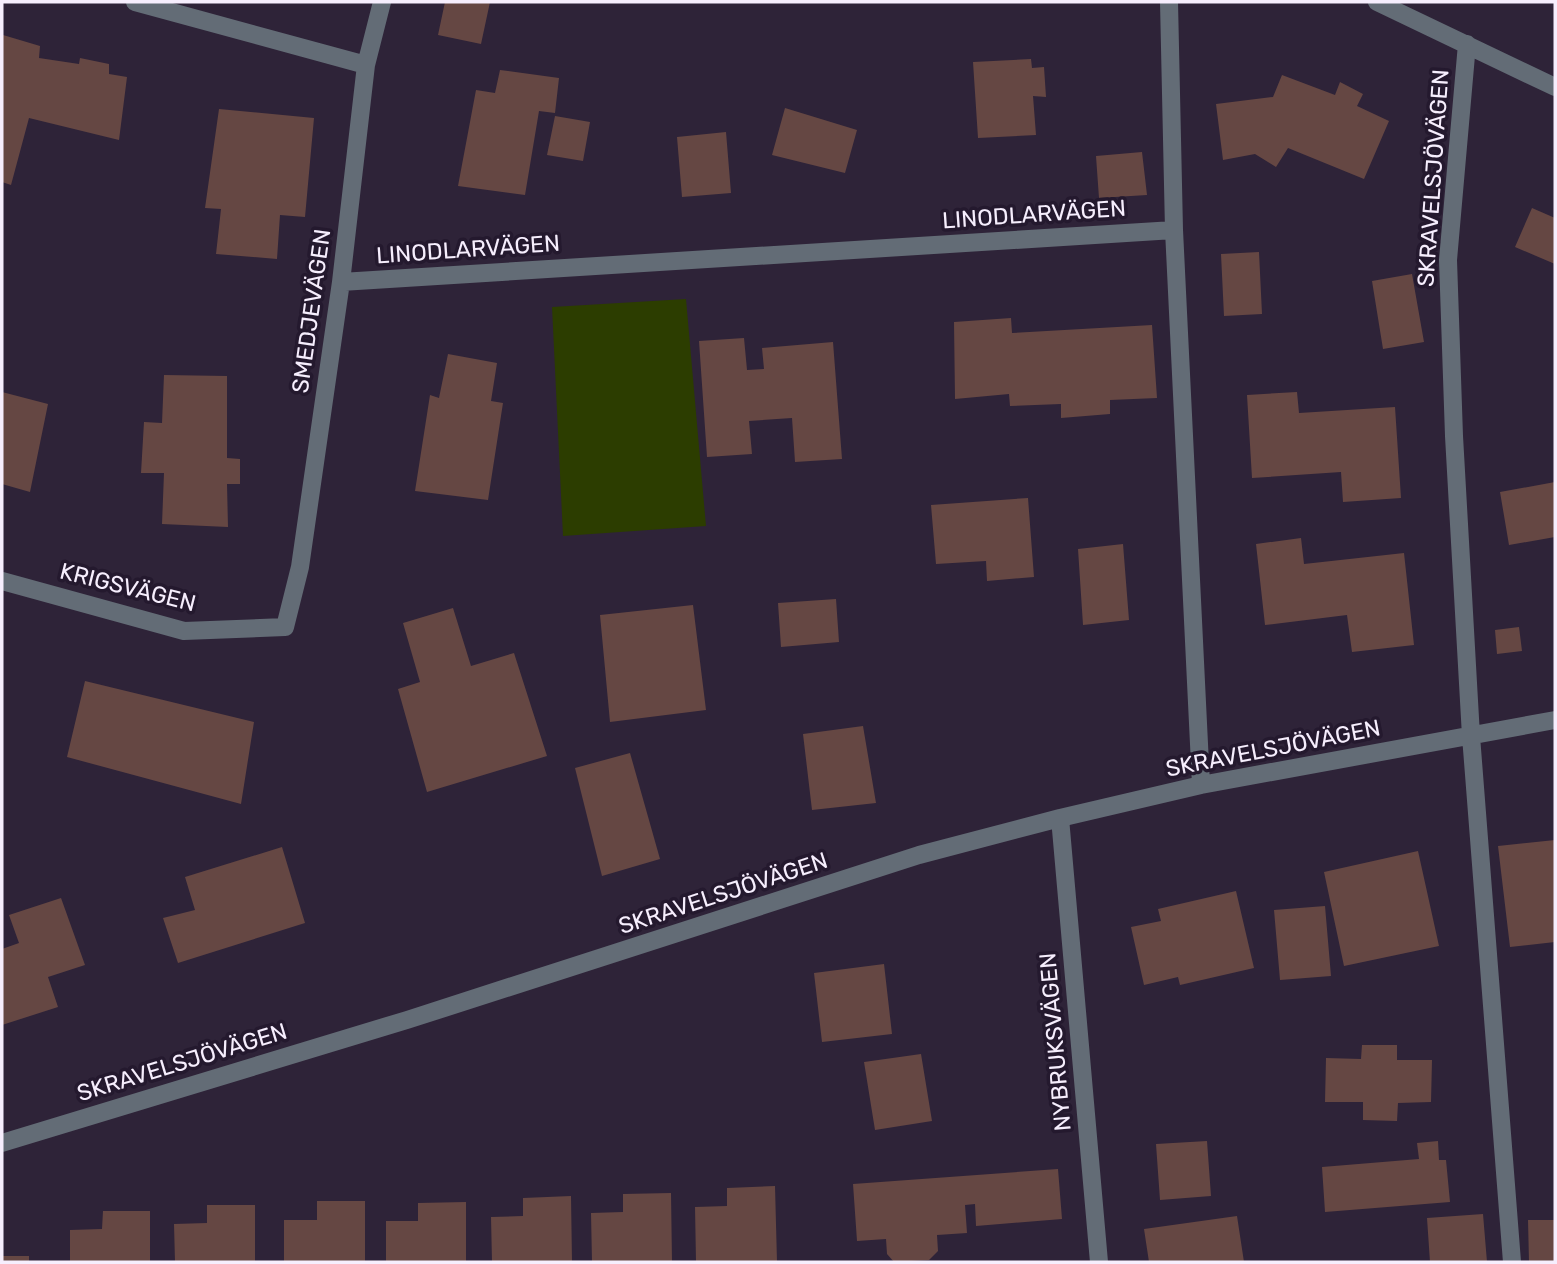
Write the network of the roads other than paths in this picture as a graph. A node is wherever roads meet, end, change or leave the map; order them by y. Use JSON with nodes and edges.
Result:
{"nodes":[{"id":1,"x":135,"y":2,"type":"edge"},
{"id":2,"x":382,"y":2,"type":"edge"},
{"id":3,"x":1170,"y":2,"type":"edge"},
{"id":4,"x":1377,"y":2,"type":"edge"},
{"id":5,"x":1467,"y":44,"type":"junction"},
{"id":6,"x":366,"y":65,"type":"junction"},
{"id":7,"x":1555,"y":87,"type":"edge"},
{"id":8,"x":1174,"y":230,"type":"junction"},
{"id":9,"x":341,"y":282,"type":"junction"},
{"id":10,"x":2,"y":581,"type":"edge"},
{"id":11,"x":285,"y":627,"type":"joint"},
{"id":12,"x":1555,"y":720,"type":"edge"},
{"id":13,"x":1471,"y":736,"type":"junction"},
{"id":14,"x":1201,"y":785,"type":"junction"},
{"id":15,"x":1060,"y":818,"type":"junction"},
{"id":16,"x":2,"y":1143,"type":"edge"},
{"id":17,"x":1099,"y":1262,"type":"edge"},
{"id":18,"x":1511,"y":1262,"type":"edge"}],
"edges":[{"from":1,"to":6,"type":"street"},
{"from":2,"to":6,"type":"street","name":"SMEDJEVÄGEN"},
{"from":3,"to":8,"type":"street"},
{"from":4,"to":5,"type":"street"},
{"from":5,"to":7,"type":"street"},
{"from":5,"to":13,"type":"street","name":"SKRAVELSJÖVÄGEN"},
{"from":6,"to":9,"type":"street","name":"SMEDJEVÄGEN"},
{"from":8,"to":9,"type":"street","name":"LINODLARVÄGEN"},
{"from":8,"to":14,"type":"street"},
{"from":9,"to":11,"type":"street","name":"SMEDJEVÄGEN"},
{"from":10,"to":11,"type":"street","name":"KRIGSVÄGEN"},
{"from":12,"to":13,"type":"street","name":"SKRAVELSJÖVÄGEN"},
{"from":13,"to":14,"type":"street","name":"SKRAVELSJÖVÄGEN"},
{"from":13,"to":18,"type":"street","name":"SKRAVELSJÖVÄGEN"},
{"from":14,"to":15,"type":"street","name":"SKRAVELSJÖVÄGEN"},
{"from":15,"to":16,"type":"street","name":"SKRAVELSJÖVÄGEN"},
{"from":15,"to":17,"type":"street","name":"NYBRUKSVÄGEN"}]}
